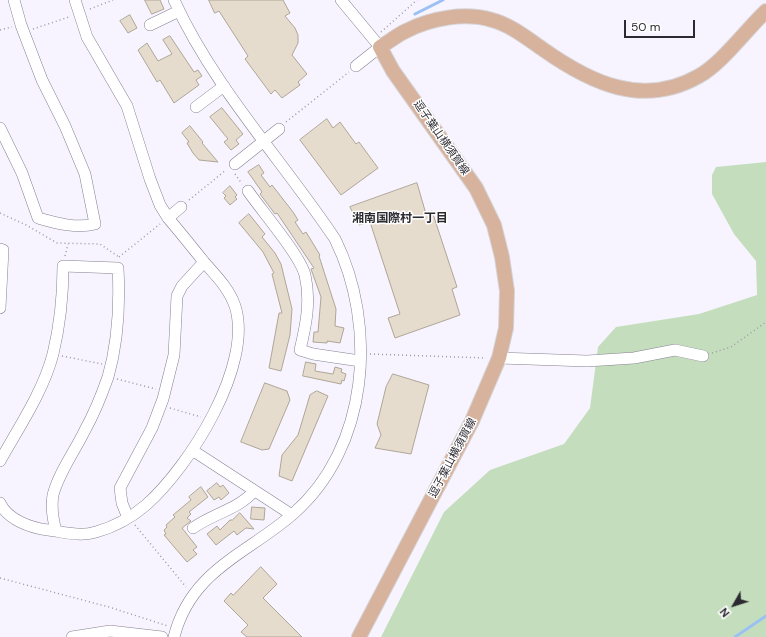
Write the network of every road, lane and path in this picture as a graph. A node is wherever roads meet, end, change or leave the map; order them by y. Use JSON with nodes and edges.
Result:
{"nodes":[{"id":1,"x":14,"y":0,"type":"edge"},
{"id":2,"x":75,"y":0,"type":"edge"},
{"id":3,"x":174,"y":0,"type":"edge"},
{"id":4,"x":341,"y":0,"type":"edge"},
{"id":5,"x":417,"y":0,"type":"edge"},
{"id":6,"x":179,"y":11,"type":"junction"},
{"id":7,"x":766,"y":11,"type":"edge"},
{"id":8,"x":150,"y":25,"type":"dead end"},
{"id":9,"x":377,"y":43,"type":"junction"},
{"id":10,"x":356,"y":66,"type":"joint"},
{"id":11,"x":224,"y":86,"type":"junction"},
{"id":12,"x":196,"y":107,"type":"dead end"},
{"id":13,"x":0,"y":128,"type":"edge"},
{"id":14,"x":279,"y":129,"type":"joint"},
{"id":15,"x":264,"y":140,"type":"junction"},
{"id":16,"x":232,"y":166,"type":"junction"},
{"id":17,"x":248,"y":192,"type":"joint"},
{"id":18,"x":181,"y":207,"type":"joint"},
{"id":19,"x":0,"y":213,"type":"edge"},
{"id":20,"x":168,"y":218,"type":"junction"},
{"id":21,"x":68,"y":243,"type":"junction"},
{"id":22,"x":0,"y":249,"type":"edge"},
{"id":23,"x":119,"y":257,"type":"junction"},
{"id":24,"x":204,"y":262,"type":"junction"},
{"id":25,"x":63,"y":266,"type":"junction"},
{"id":26,"x":118,"y":268,"type":"junction"},
{"id":27,"x":0,"y":308,"type":"edge"},
{"id":28,"x":766,"y":322,"type":"edge"},
{"id":29,"x":53,"y":355,"type":"junction"},
{"id":30,"x":702,"y":356,"type":"joint"},
{"id":31,"x":360,"y":357,"type":"junction"},
{"id":32,"x":499,"y":358,"type":"junction"},
{"id":33,"x":109,"y":371,"type":"junction"},
{"id":34,"x":165,"y":391,"type":"junction"},
{"id":35,"x":160,"y":405,"type":"junction"},
{"id":36,"x":210,"y":419,"type":"junction"},
{"id":37,"x":192,"y":450,"type":"junction"},
{"id":38,"x":0,"y":461,"type":"edge"},
{"id":39,"x":254,"y":491,"type":"junction"},
{"id":40,"x":0,"y":503,"type":"edge"},
{"id":41,"x":292,"y":515,"type":"junction"},
{"id":42,"x":128,"y":518,"type":"junction"},
{"id":43,"x":193,"y":528,"type":"dead end"},
{"id":44,"x":56,"y":531,"type":"junction"},
{"id":45,"x":0,"y":578,"type":"edge"},
{"id":46,"x":187,"y":589,"type":"dead end"},
{"id":47,"x":175,"y":633,"type":"edge"},
{"id":48,"x":72,"y":637,"type":"edge"},
{"id":49,"x":162,"y":637,"type":"edge"},
{"id":50,"x":359,"y":637,"type":"edge"}],
"edges":[{"from":1,"to":13,"type":"street"},
{"from":2,"to":20,"type":"street"},
{"from":3,"to":6,"type":"street"},
{"from":4,"to":9,"type":"street"},
{"from":5,"to":9,"type":"path"},
{"from":6,"to":8,"type":"street"},
{"from":6,"to":11,"type":"street"},
{"from":7,"to":9,"type":"main road"},
{"from":9,"to":10,"type":"street"},
{"from":9,"to":32,"type":"main road","name":"逗子葉山横須賀線"},
{"from":10,"to":14,"type":"path"},
{"from":11,"to":12,"type":"street"},
{"from":11,"to":15,"type":"street"},
{"from":14,"to":15,"type":"street"},
{"from":15,"to":16,"type":"street"},
{"from":15,"to":31,"type":"street"},
{"from":16,"to":17,"type":"path"},
{"from":16,"to":18,"type":"path"},
{"from":17,"to":31,"type":"street"},
{"from":18,"to":20,"type":"street"},
{"from":19,"to":21,"type":"path"},
{"from":20,"to":23,"type":"path"},
{"from":20,"to":24,"type":"street"},
{"from":21,"to":23,"type":"path"},
{"from":21,"to":25,"type":"path"},
{"from":22,"to":27,"type":"street"},
{"from":23,"to":26,"type":"path"},
{"from":24,"to":34,"type":"street"},
{"from":24,"to":36,"type":"street"},
{"from":25,"to":26,"type":"street"},
{"from":25,"to":29,"type":"street"},
{"from":26,"to":33,"type":"street"},
{"from":28,"to":30,"type":"path"},
{"from":29,"to":33,"type":"path"},
{"from":29,"to":38,"type":"street"},
{"from":30,"to":32,"type":"street"},
{"from":31,"to":32,"type":"path"},
{"from":31,"to":41,"type":"street"},
{"from":32,"to":50,"type":"main road","name":"逗子葉山横須賀線"},
{"from":33,"to":34,"type":"path"},
{"from":33,"to":44,"type":"street"},
{"from":34,"to":35,"type":"street"},
{"from":35,"to":36,"type":"path"},
{"from":35,"to":42,"type":"street"},
{"from":36,"to":37,"type":"street"},
{"from":37,"to":39,"type":"street"},
{"from":37,"to":42,"type":"street"},
{"from":39,"to":41,"type":"street"},
{"from":39,"to":43,"type":"street"},
{"from":40,"to":44,"type":"street"},
{"from":41,"to":47,"type":"street"},
{"from":42,"to":44,"type":"street"},
{"from":42,"to":46,"type":"path"},
{"from":45,"to":47,"type":"path"},
{"from":48,"to":49,"type":"street"}]}
